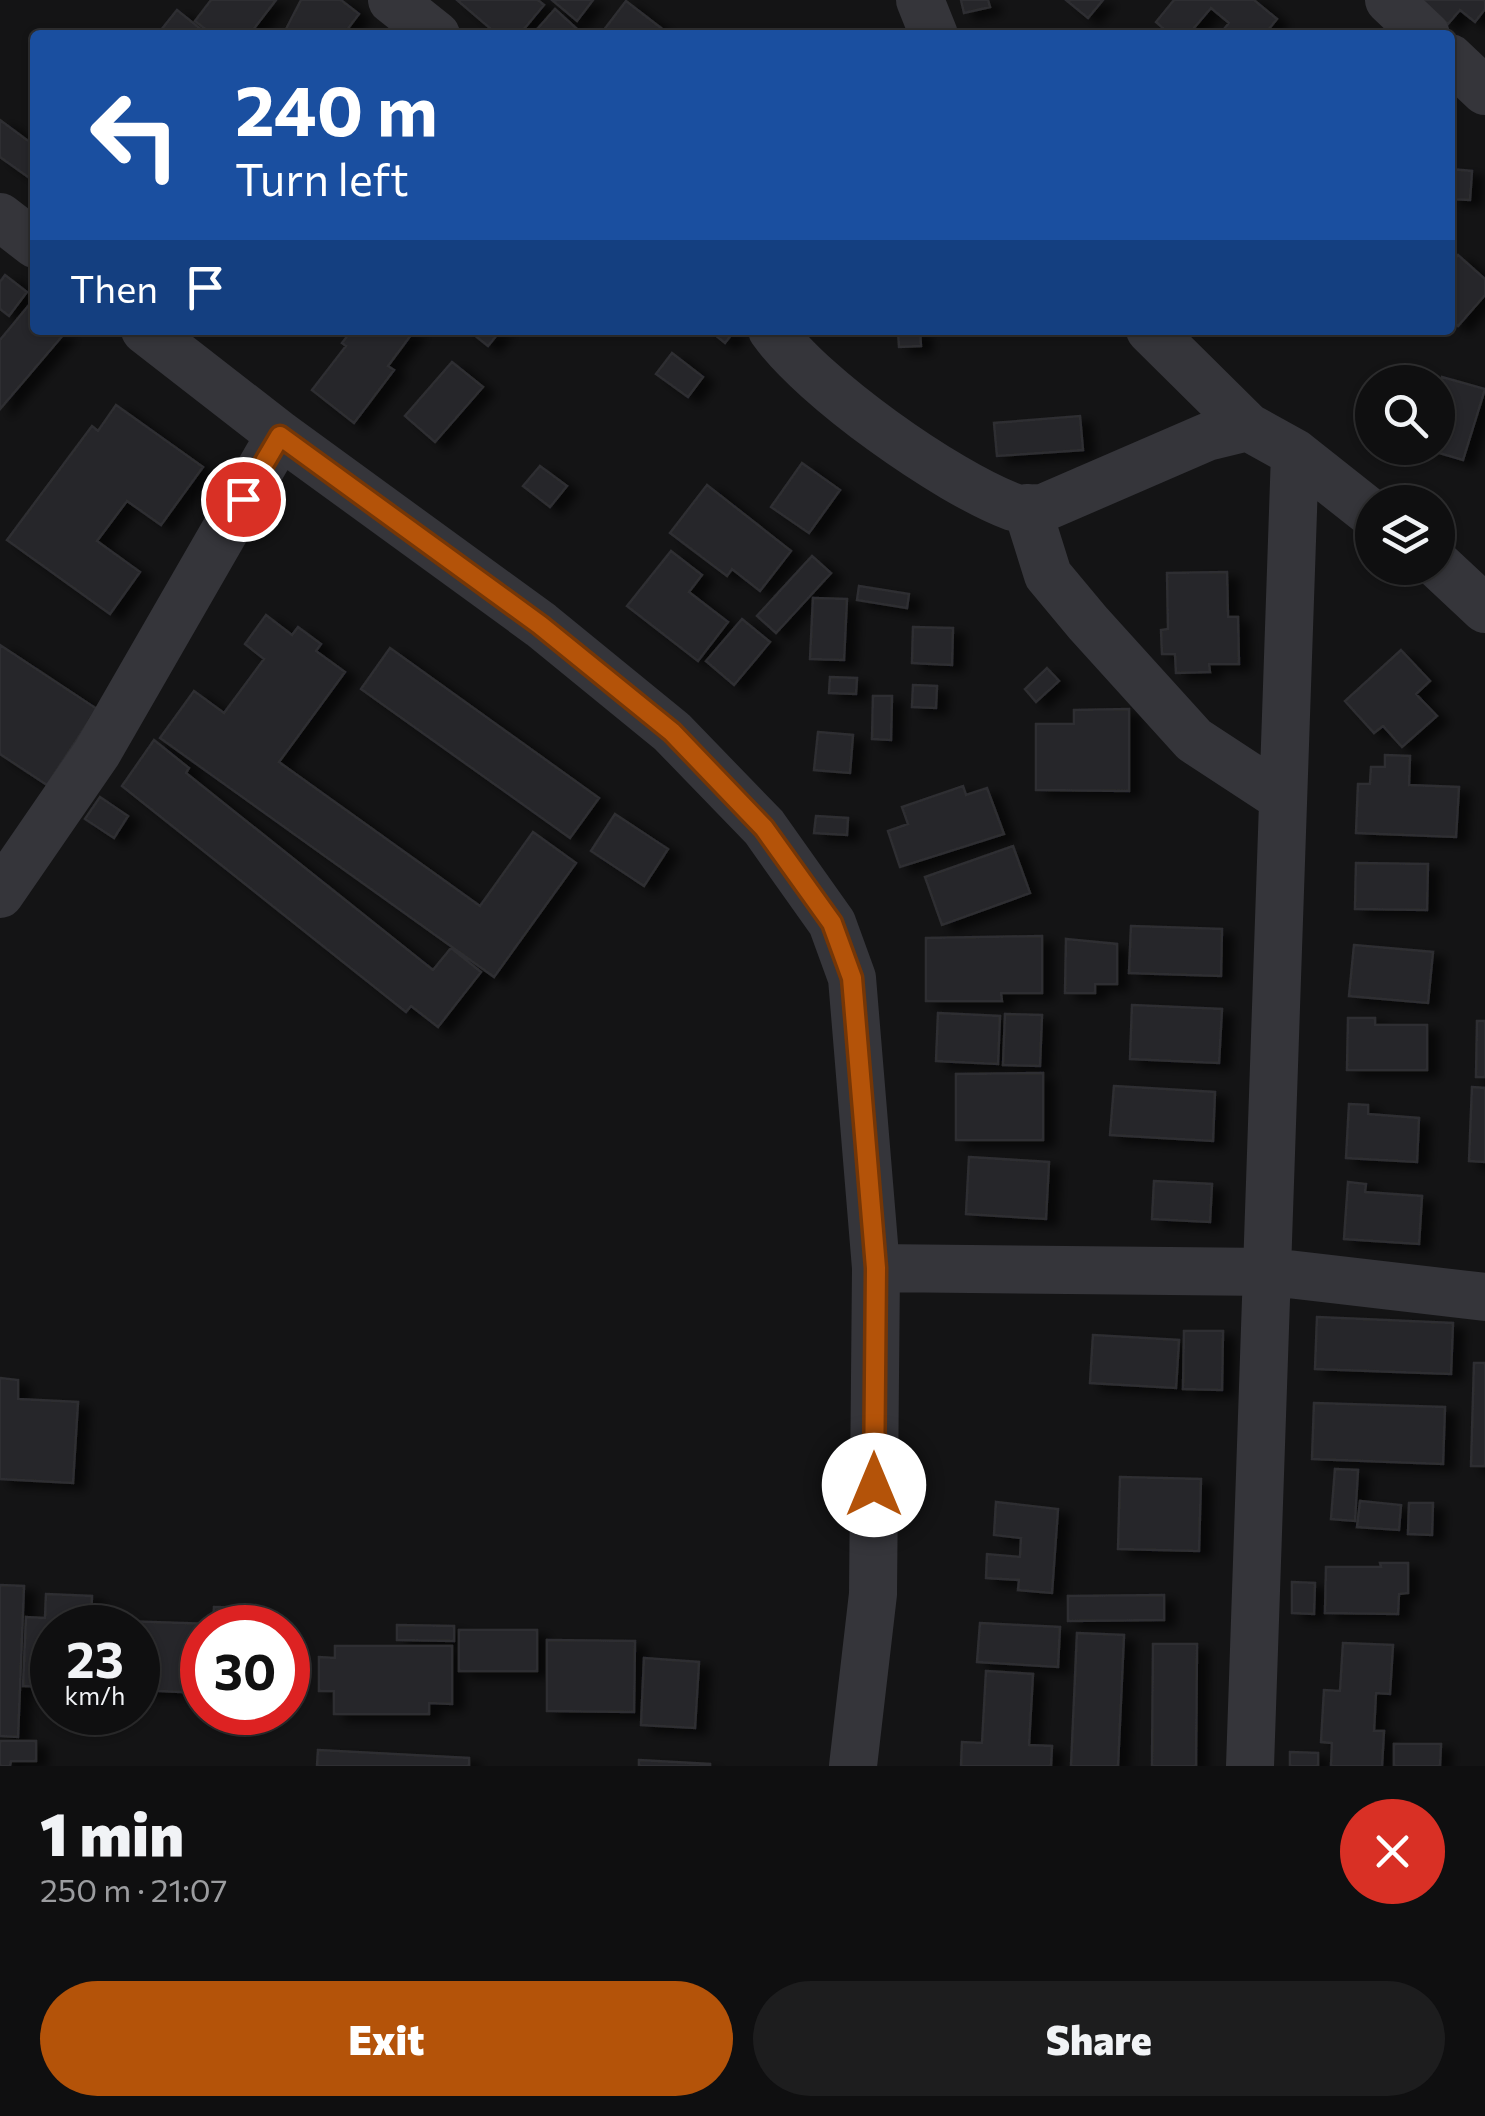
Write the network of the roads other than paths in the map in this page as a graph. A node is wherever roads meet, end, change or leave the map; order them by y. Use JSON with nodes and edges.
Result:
{"nodes":[{"id":1,"x":920,"y":0,"type":"edge"},
{"id":2,"x":1390,"y":0,"type":"edge"},
{"id":3,"x":399,"y":2,"type":"edge"},
{"id":4,"x":430,"y":30,"type":"edge"},
{"id":5,"x":932,"y":30,"type":"edge"},
{"id":6,"x":1421,"y":30,"type":"edge"},
{"id":7,"x":1455,"y":63,"type":"edge"},
{"id":8,"x":1485,"y":91,"type":"edge"},
{"id":9,"x":0,"y":217,"type":"edge"},
{"id":10,"x":30,"y":240,"type":"edge"},
{"id":11,"x":151,"y":335,"type":"edge"},
{"id":12,"x":777,"y":335,"type":"edge"},
{"id":13,"x":1155,"y":335,"type":"edge"},
{"id":14,"x":1248,"y":427,"type":"junction"},
{"id":15,"x":280,"y":436,"type":"junction"},
{"id":16,"x":1295,"y":453,"type":"junction"},
{"id":17,"x":1355,"y":501,"type":"edge"},
{"id":18,"x":1027,"y":508,"type":"junction"},
{"id":19,"x":1455,"y":581,"type":"edge"},
{"id":20,"x":1485,"y":609,"type":"edge"},
{"id":21,"x":1281,"y":797,"type":"junction"},
{"id":22,"x":0,"y":894,"type":"edge"},
{"id":23,"x":876,"y":1268,"type":"junction"},
{"id":24,"x":1271,"y":1272,"type":"junction"},
{"id":25,"x":1485,"y":1297,"type":"edge"},
{"id":26,"x":853,"y":1766,"type":"edge"},
{"id":27,"x":1250,"y":1766,"type":"edge"}],
"edges":[{"from":1,"to":5,"type":"street"},
{"from":2,"to":6,"type":"street"},
{"from":3,"to":4,"type":"street"},
{"from":7,"to":8,"type":"street"},
{"from":9,"to":10,"type":"street"},
{"from":11,"to":15,"type":"street"},
{"from":12,"to":18,"type":"street"},
{"from":13,"to":14,"type":"street"},
{"from":14,"to":16,"type":"street"},
{"from":14,"to":18,"type":"street"},
{"from":15,"to":22,"type":"street"},
{"from":15,"to":23,"type":"street"},
{"from":16,"to":17,"type":"street"},
{"from":16,"to":21,"type":"street"},
{"from":18,"to":21,"type":"street"},
{"from":19,"to":20,"type":"street"},
{"from":21,"to":24,"type":"street"},
{"from":23,"to":24,"type":"street"},
{"from":23,"to":26,"type":"street"},
{"from":24,"to":25,"type":"street"},
{"from":24,"to":27,"type":"street"}]}
